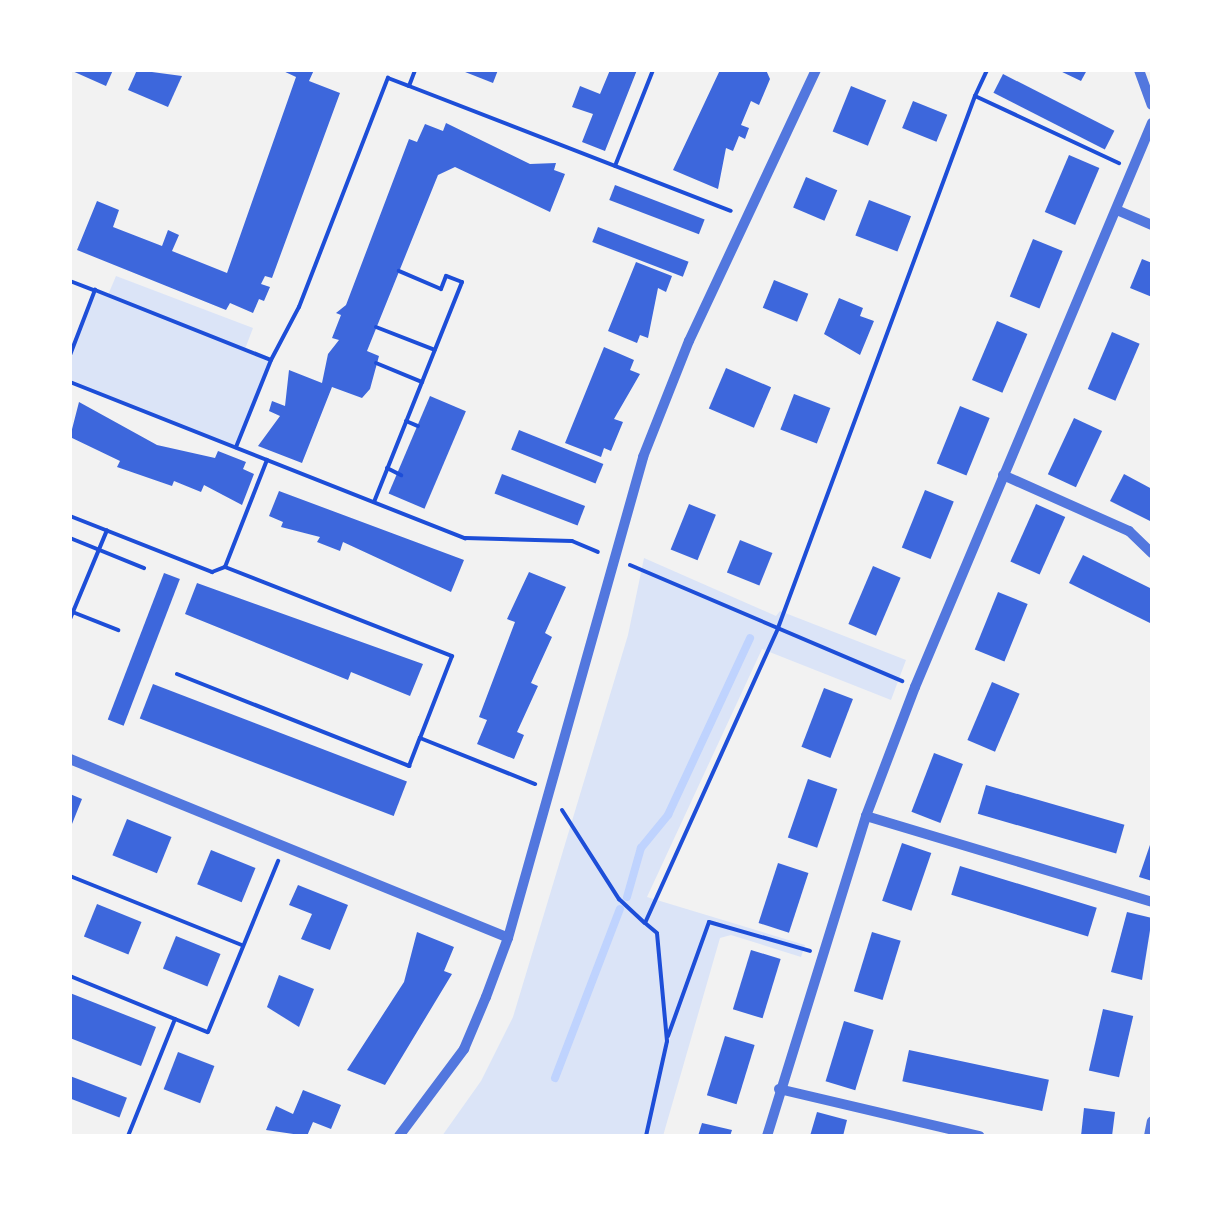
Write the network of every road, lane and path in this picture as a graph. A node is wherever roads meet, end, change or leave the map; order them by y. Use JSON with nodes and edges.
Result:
{"nodes":[{"id":1,"x":392,"y":70,"type":"edge"},
{"id":2,"x":415,"y":70,"type":"edge"},
{"id":3,"x":653,"y":70,"type":"edge"},
{"id":4,"x":816,"y":70,"type":"edge"},
{"id":5,"x":987,"y":70,"type":"edge"},
{"id":6,"x":1139,"y":70,"type":"edge"},
{"id":7,"x":388,"y":78,"type":"junction"},
{"id":8,"x":409,"y":86,"type":"junction"},
{"id":9,"x":975,"y":96,"type":"junction"},
{"id":10,"x":1152,"y":104,"type":"edge"},
{"id":11,"x":1152,"y":123,"type":"edge"},
{"id":12,"x":615,"y":166,"type":"junction"},
{"id":13,"x":1137,"y":171,"type":"junction"},
{"id":14,"x":1119,"y":212,"type":"junction"},
{"id":15,"x":745,"y":216,"type":"junction"},
{"id":16,"x":1152,"y":226,"type":"edge"},
{"id":17,"x":398,"y":271,"type":"dead end"},
{"id":18,"x":70,"y":281,"type":"edge"},
{"id":19,"x":96,"y":290,"type":"junction"},
{"id":20,"x":376,"y":327,"type":"dead end"},
{"id":21,"x":435,"y":350,"type":"junction"},
{"id":22,"x":70,"y":355,"type":"edge"},
{"id":23,"x":271,"y":360,"type":"junction"},
{"id":24,"x":376,"y":363,"type":"dead end"},
{"id":25,"x":70,"y":382,"type":"edge"},
{"id":26,"x":422,"y":382,"type":"junction"},
{"id":27,"x":406,"y":421,"type":"junction"},
{"id":28,"x":418,"y":426,"type":"dead end"},
{"id":29,"x":236,"y":448,"type":"junction"},
{"id":30,"x":267,"y":460,"type":"junction"},
{"id":31,"x":387,"y":468,"type":"junction"},
{"id":32,"x":401,"y":475,"type":"dead end"},
{"id":33,"x":1003,"y":475,"type":"junction"},
{"id":34,"x":374,"y":502,"type":"junction"},
{"id":35,"x":70,"y":516,"type":"edge"},
{"id":36,"x":106,"y":530,"type":"junction"},
{"id":37,"x":70,"y":538,"type":"edge"},
{"id":38,"x":98,"y":550,"type":"junction"},
{"id":39,"x":1152,"y":553,"type":"edge"},
{"id":40,"x":612,"y":556,"type":"junction"},
{"id":41,"x":225,"y":567,"type":"junction"},
{"id":42,"x":144,"y":568,"type":"dead end"},
{"id":43,"x":71,"y":611,"type":"edge"},
{"id":44,"x":70,"y":618,"type":"edge"},
{"id":45,"x":778,"y":628,"type":"junction"},
{"id":46,"x":118,"y":630,"type":"dead end"},
{"id":47,"x":177,"y":674,"type":"dead end"},
{"id":48,"x":915,"y":687,"type":"junction"},
{"id":49,"x":420,"y":738,"type":"junction"},
{"id":50,"x":70,"y":758,"type":"edge"},
{"id":51,"x":549,"y":790,"type":"junction"},
{"id":52,"x":866,"y":816,"type":"junction"},
{"id":53,"x":284,"y":846,"type":"junction"},
{"id":54,"x":70,"y":876,"type":"edge"},
{"id":55,"x":1152,"y":902,"type":"edge"},
{"id":56,"x":645,"y":923,"type":"junction"},
{"id":57,"x":508,"y":938,"type":"junction"},
{"id":58,"x":244,"y":946,"type":"junction"},
{"id":59,"x":822,"y":954,"type":"junction"},
{"id":60,"x":70,"y":976,"type":"edge"},
{"id":61,"x":175,"y":1019,"type":"junction"},
{"id":62,"x":667,"y":1041,"type":"junction"},
{"id":63,"x":780,"y":1089,"type":"junction"},
{"id":64,"x":1152,"y":1121,"type":"edge"},
{"id":65,"x":128,"y":1136,"type":"edge"},
{"id":66,"x":399,"y":1136,"type":"edge"},
{"id":67,"x":646,"y":1136,"type":"edge"},
{"id":68,"x":767,"y":1136,"type":"edge"},
{"id":69,"x":980,"y":1136,"type":"edge"},
{"id":70,"x":1149,"y":1136,"type":"edge"}],
"edges":[{"from":1,"to":7,"type":"path"},
{"from":2,"to":8,"type":"path"},
{"from":3,"to":12,"type":"path"},
{"from":4,"to":15,"type":"street"},
{"from":5,"to":9,"type":"path"},
{"from":6,"to":10,"type":"street"},
{"from":7,"to":8,"type":"path"},
{"from":7,"to":23,"type":"path"},
{"from":8,"to":12,"type":"path"},
{"from":9,"to":13,"type":"path"},
{"from":9,"to":45,"type":"path"},
{"from":11,"to":13,"type":"street"},
{"from":12,"to":15,"type":"path"},
{"from":13,"to":14,"type":"street"},
{"from":14,"to":16,"type":"street"},
{"from":14,"to":33,"type":"street"},
{"from":15,"to":40,"type":"street"},
{"from":17,"to":21,"type":"path"},
{"from":18,"to":19,"type":"path"},
{"from":19,"to":22,"type":"path"},
{"from":19,"to":23,"type":"path"},
{"from":20,"to":21,"type":"path"},
{"from":21,"to":26,"type":"path"},
{"from":23,"to":29,"type":"path"},
{"from":24,"to":26,"type":"path"},
{"from":25,"to":29,"type":"path"},
{"from":26,"to":27,"type":"path"},
{"from":27,"to":28,"type":"path"},
{"from":27,"to":31,"type":"path"},
{"from":29,"to":30,"type":"path"},
{"from":30,"to":34,"type":"path"},
{"from":30,"to":41,"type":"path"},
{"from":31,"to":32,"type":"path"},
{"from":31,"to":34,"type":"path"},
{"from":33,"to":39,"type":"street"},
{"from":33,"to":48,"type":"street"},
{"from":34,"to":40,"type":"path"},
{"from":35,"to":36,"type":"path"},
{"from":36,"to":38,"type":"path"},
{"from":36,"to":41,"type":"path"},
{"from":37,"to":38,"type":"path"},
{"from":38,"to":42,"type":"path"},
{"from":38,"to":43,"type":"path"},
{"from":40,"to":45,"type":"path"},
{"from":40,"to":51,"type":"street"},
{"from":41,"to":49,"type":"path"},
{"from":43,"to":44,"type":"path"},
{"from":43,"to":46,"type":"path"},
{"from":45,"to":48,"type":"path"},
{"from":45,"to":56,"type":"path"},
{"from":47,"to":49,"type":"path"},
{"from":48,"to":52,"type":"street"},
{"from":49,"to":51,"type":"path"},
{"from":50,"to":53,"type":"street"},
{"from":51,"to":56,"type":"path"},
{"from":51,"to":57,"type":"street"},
{"from":52,"to":55,"type":"street"},
{"from":52,"to":59,"type":"street"},
{"from":53,"to":57,"type":"street"},
{"from":53,"to":58,"type":"path"},
{"from":54,"to":58,"type":"path"},
{"from":56,"to":62,"type":"path"},
{"from":57,"to":66,"type":"street"},
{"from":58,"to":61,"type":"path"},
{"from":59,"to":62,"type":"path"},
{"from":59,"to":63,"type":"street"},
{"from":60,"to":61,"type":"path"},
{"from":61,"to":65,"type":"path"},
{"from":62,"to":67,"type":"path"},
{"from":63,"to":68,"type":"street"},
{"from":63,"to":69,"type":"street"},
{"from":64,"to":70,"type":"street"}]}
